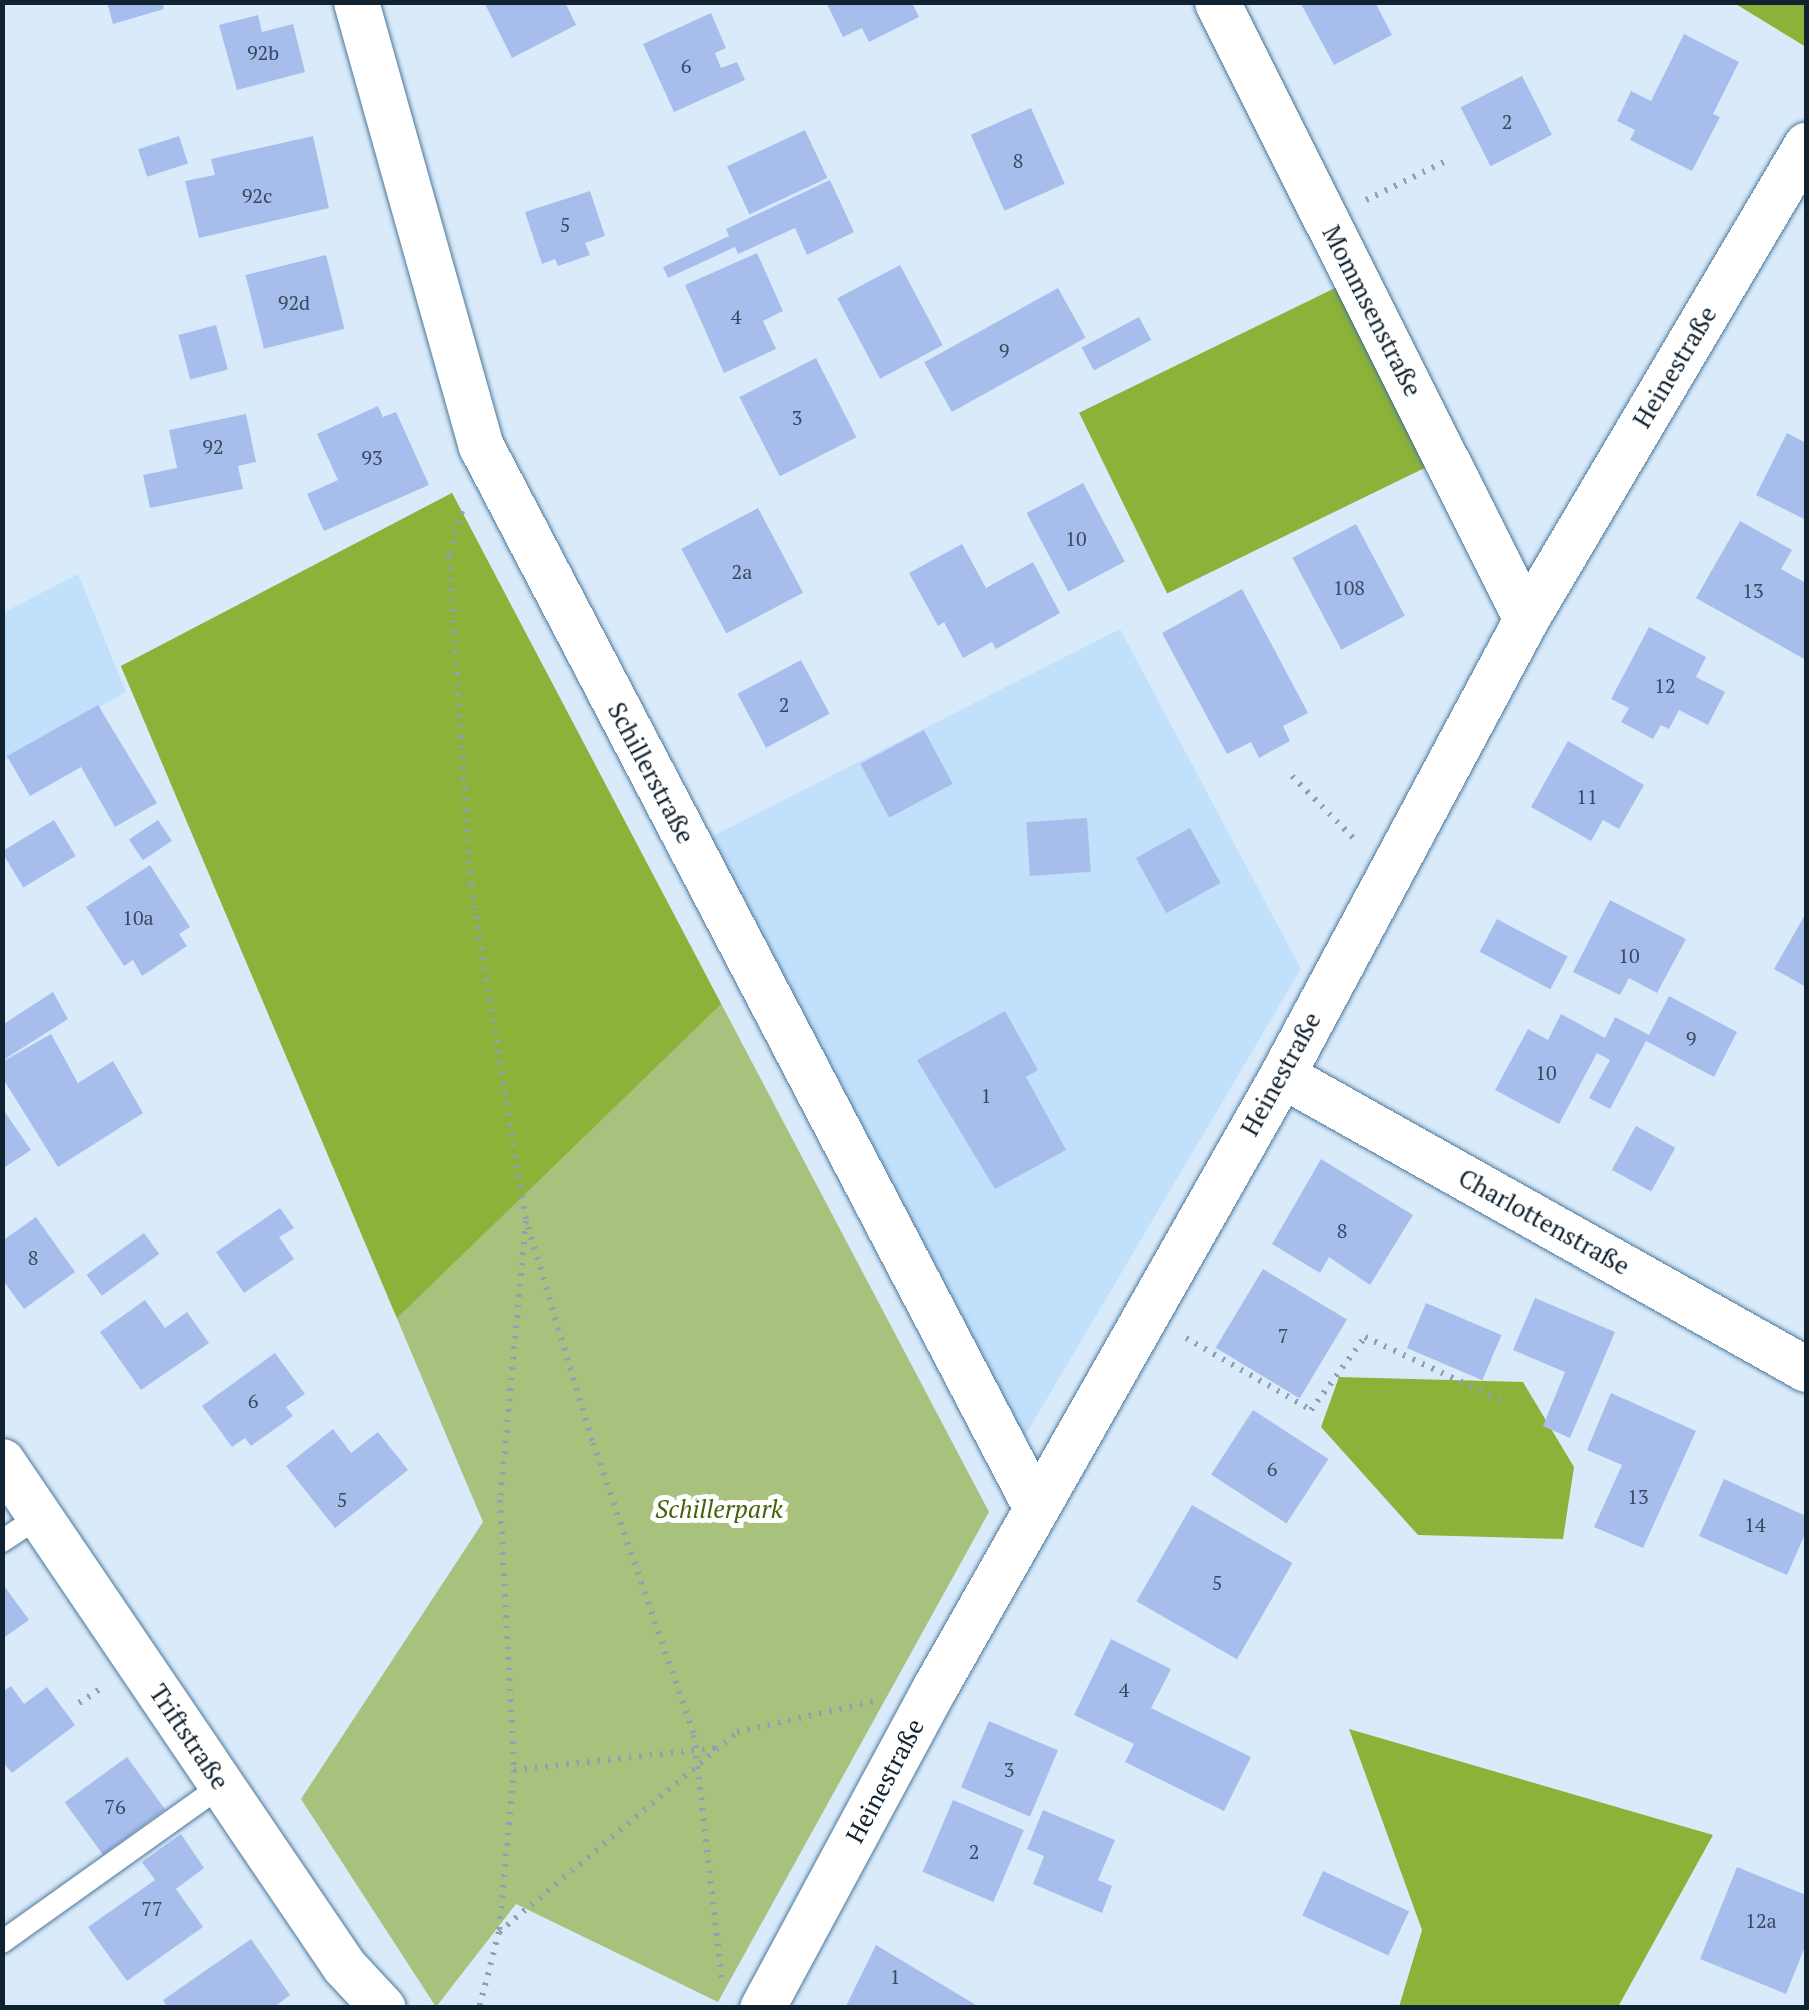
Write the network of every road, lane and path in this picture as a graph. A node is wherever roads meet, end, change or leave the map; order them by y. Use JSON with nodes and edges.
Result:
{"nodes":[{"id":1,"x":356,"y":2,"type":"edge"},
{"id":2,"x":1217,"y":2,"type":"edge"},
{"id":3,"x":1806,"y":145,"type":"edge"},
{"id":4,"x":1450,"y":158,"type":"dead end"},
{"id":5,"x":1326,"y":220,"type":"junction"},
{"id":6,"x":480,"y":446,"type":"junction"},
{"id":7,"x":1526,"y":619,"type":"junction"},
{"id":8,"x":1292,"y":776,"type":"dead end"},
{"id":9,"x":1389,"y":874,"type":"junction"},
{"id":10,"x":1282,"y":1075,"type":"junction"},
{"id":11,"x":526,"y":1221,"type":"junction"},
{"id":12,"x":1146,"y":1314,"type":"junction"},
{"id":13,"x":1806,"y":1369,"type":"edge"},
{"id":14,"x":1502,"y":1401,"type":"dead end"},
{"id":15,"x":2,"y":1461,"type":"edge"},
{"id":16,"x":1036,"y":1508,"type":"junction"},
{"id":17,"x":40,"y":1516,"type":"junction"},
{"id":18,"x":2,"y":1541,"type":"edge"},
{"id":19,"x":935,"y":1687,"type":"junction"},
{"id":20,"x":696,"y":1748,"type":"junction"},
{"id":21,"x":718,"y":1748,"type":"junction"},
{"id":22,"x":698,"y":1764,"type":"junction"},
{"id":23,"x":514,"y":1770,"type":"junction"},
{"id":24,"x":222,"y":1786,"type":"junction"},
{"id":25,"x":499,"y":1932,"type":"junction"},
{"id":26,"x":2,"y":1942,"type":"edge"},
{"id":27,"x":743,"y":2001,"type":"edge"},
{"id":28,"x":383,"y":2008,"type":"edge"},
{"id":29,"x":479,"y":2008,"type":"edge"}],
"edges":[{"from":1,"to":6,"type":"street","name":"Schillerstraße"},
{"from":2,"to":5,"type":"street","name":"Mommsenstraße"},
{"from":3,"to":7,"type":"street","name":"Heinestraße"},
{"from":4,"to":5,"type":"path"},
{"from":5,"to":7,"type":"street","name":"Mommsenstraße"},
{"from":6,"to":11,"type":"path"},
{"from":6,"to":16,"type":"street","name":"Schillerstraße"},
{"from":7,"to":9,"type":"street","name":"Heinestraße"},
{"from":8,"to":9,"type":"path"},
{"from":9,"to":10,"type":"street","name":"Heinestraße"},
{"from":10,"to":12,"type":"street","name":"Heinestraße"},
{"from":10,"to":13,"type":"street","name":"Charlottenstraße"},
{"from":11,"to":20,"type":"path"},
{"from":11,"to":23,"type":"path"},
{"from":12,"to":14,"type":"path"},
{"from":12,"to":16,"type":"street","name":"Heinestraße"},
{"from":15,"to":17,"type":"street","name":"Triftstraße"},
{"from":16,"to":19,"type":"street","name":"Heinestraße"},
{"from":17,"to":18,"type":"lane"},
{"from":17,"to":24,"type":"street","name":"Triftstraße"},
{"from":19,"to":21,"type":"path"},
{"from":19,"to":27,"type":"street","name":"Heinestraße"},
{"from":20,"to":21,"type":"path"},
{"from":20,"to":22,"type":"path"},
{"from":20,"to":23,"type":"path"},
{"from":21,"to":22,"type":"path"},
{"from":22,"to":25,"type":"path"},
{"from":22,"to":27,"type":"path"},
{"from":23,"to":25,"type":"path"},
{"from":24,"to":26,"type":"lane"},
{"from":24,"to":28,"type":"street","name":"Triftstraße"},
{"from":25,"to":29,"type":"path"}]}
